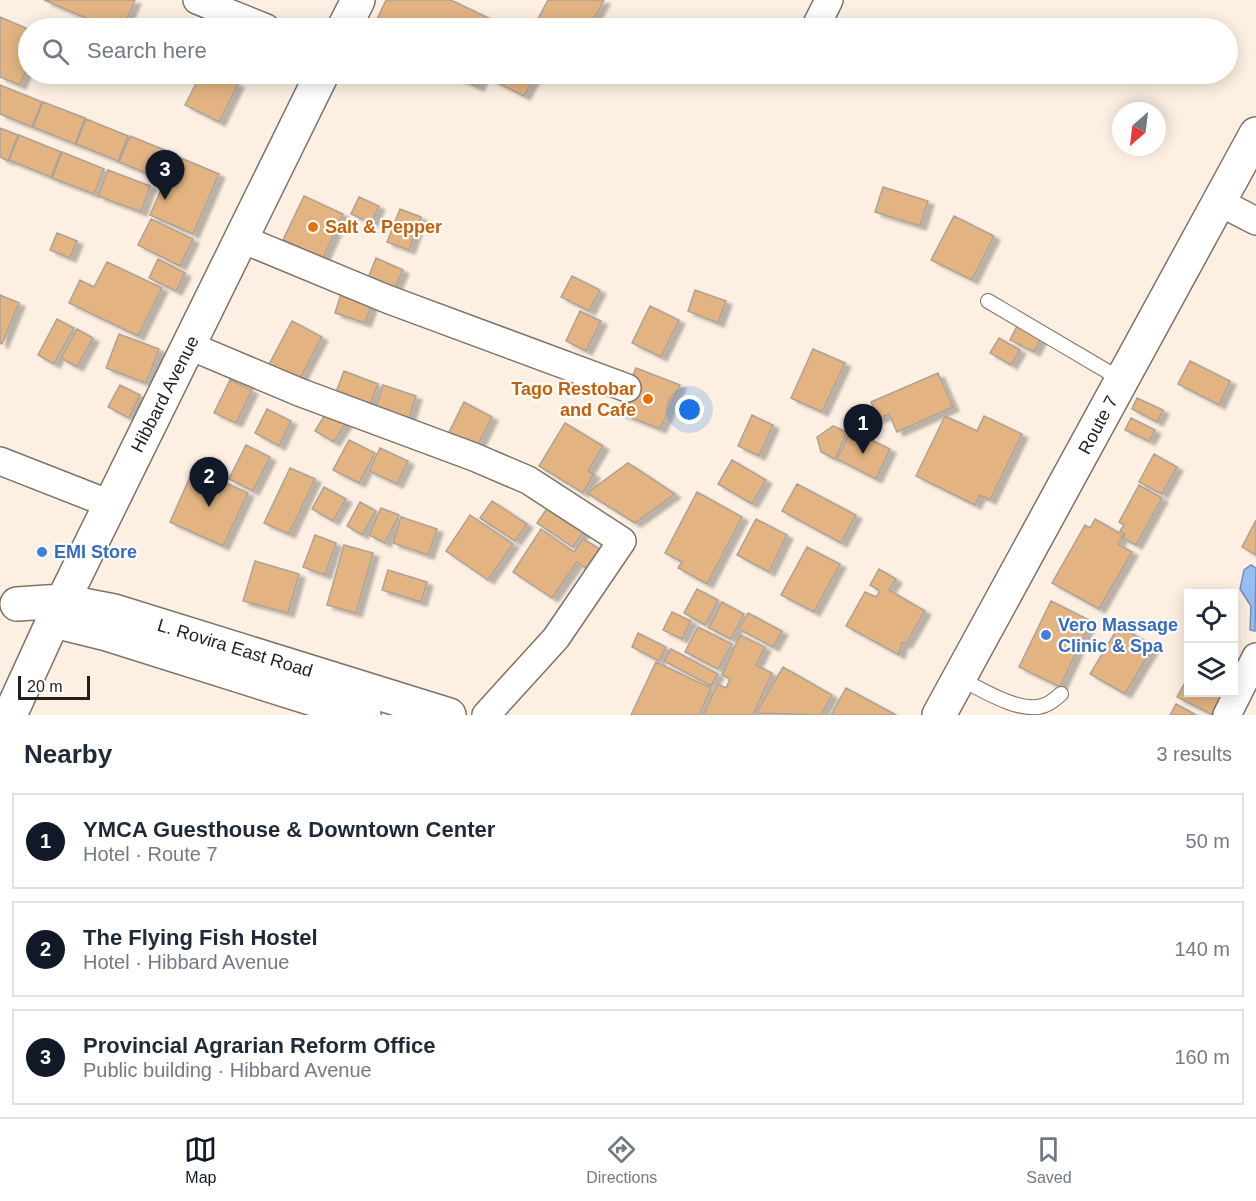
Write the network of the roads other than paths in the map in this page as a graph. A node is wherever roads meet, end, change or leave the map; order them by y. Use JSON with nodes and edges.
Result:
{"nodes":[{"id":1,"x":197,"y":0,"type":"edge"},
{"id":2,"x":358,"y":0,"type":"edge"},
{"id":3,"x":829,"y":0,"type":"edge"},
{"id":4,"x":241,"y":18,"type":"edge"},
{"id":5,"x":349,"y":18,"type":"edge"},
{"id":6,"x":820,"y":18,"type":"edge"},
{"id":7,"x":317,"y":84,"type":"edge"},
{"id":8,"x":1256,"y":134,"type":"edge"},
{"id":9,"x":1219,"y":202,"type":"junction"},
{"id":10,"x":1256,"y":221,"type":"edge"},
{"id":11,"x":242,"y":239,"type":"junction"},
{"id":12,"x":988,"y":301,"type":"dead end"},
{"id":13,"x":190,"y":346,"type":"junction"},
{"id":14,"x":1122,"y":380,"type":"junction"},
{"id":15,"x":627,"y":388,"type":"dead end"},
{"id":16,"x":0,"y":461,"type":"edge"},
{"id":17,"x":110,"y":504,"type":"junction"},
{"id":18,"x":9,"y":602,"type":"edge"},
{"id":19,"x":57,"y":611,"type":"junction"},
{"id":20,"x":1256,"y":657,"type":"edge"},
{"id":21,"x":959,"y":678,"type":"junction"},
{"id":22,"x":1061,"y":694,"type":"dead end"},
{"id":23,"x":390,"y":706,"type":"edge"},
{"id":24,"x":10,"y":715,"type":"edge"},
{"id":25,"x":364,"y":715,"type":"edge"},
{"id":26,"x":449,"y":715,"type":"edge"},
{"id":27,"x":486,"y":715,"type":"edge"},
{"id":28,"x":939,"y":715,"type":"edge"},
{"id":29,"x":1227,"y":715,"type":"edge"}],
"edges":[{"from":1,"to":4,"type":"street"},
{"from":2,"to":5,"type":"main road"},
{"from":3,"to":6,"type":"street"},
{"from":7,"to":11,"type":"main road","name":"Hibbard Avenue"},
{"from":8,"to":9,"type":"main road","name":"Route 7"},
{"from":9,"to":10,"type":"street"},
{"from":9,"to":14,"type":"main road","name":"Route 7"},
{"from":11,"to":13,"type":"main road","name":"Hibbard Avenue"},
{"from":11,"to":15,"type":"street"},
{"from":12,"to":14,"type":"lane"},
{"from":13,"to":17,"type":"main road","name":"Hibbard Avenue"},
{"from":13,"to":27,"type":"street"},
{"from":14,"to":21,"type":"main road","name":"Route 7"},
{"from":16,"to":17,"type":"street"},
{"from":17,"to":19,"type":"main road","name":"Hibbard Avenue"},
{"from":18,"to":19,"type":"main road","name":"L. Rovira East Road"},
{"from":19,"to":23,"type":"main road","name":"L. Rovira East Road"},
{"from":19,"to":24,"type":"main road","name":"Hibbard Avenue"},
{"from":19,"to":25,"type":"main road","name":"L. Rovira East Road"},
{"from":20,"to":29,"type":"street"},
{"from":21,"to":22,"type":"lane"},
{"from":21,"to":28,"type":"main road","name":"Route 7"},
{"from":23,"to":26,"type":"main road","name":"L. Rovira East Road"}]}
